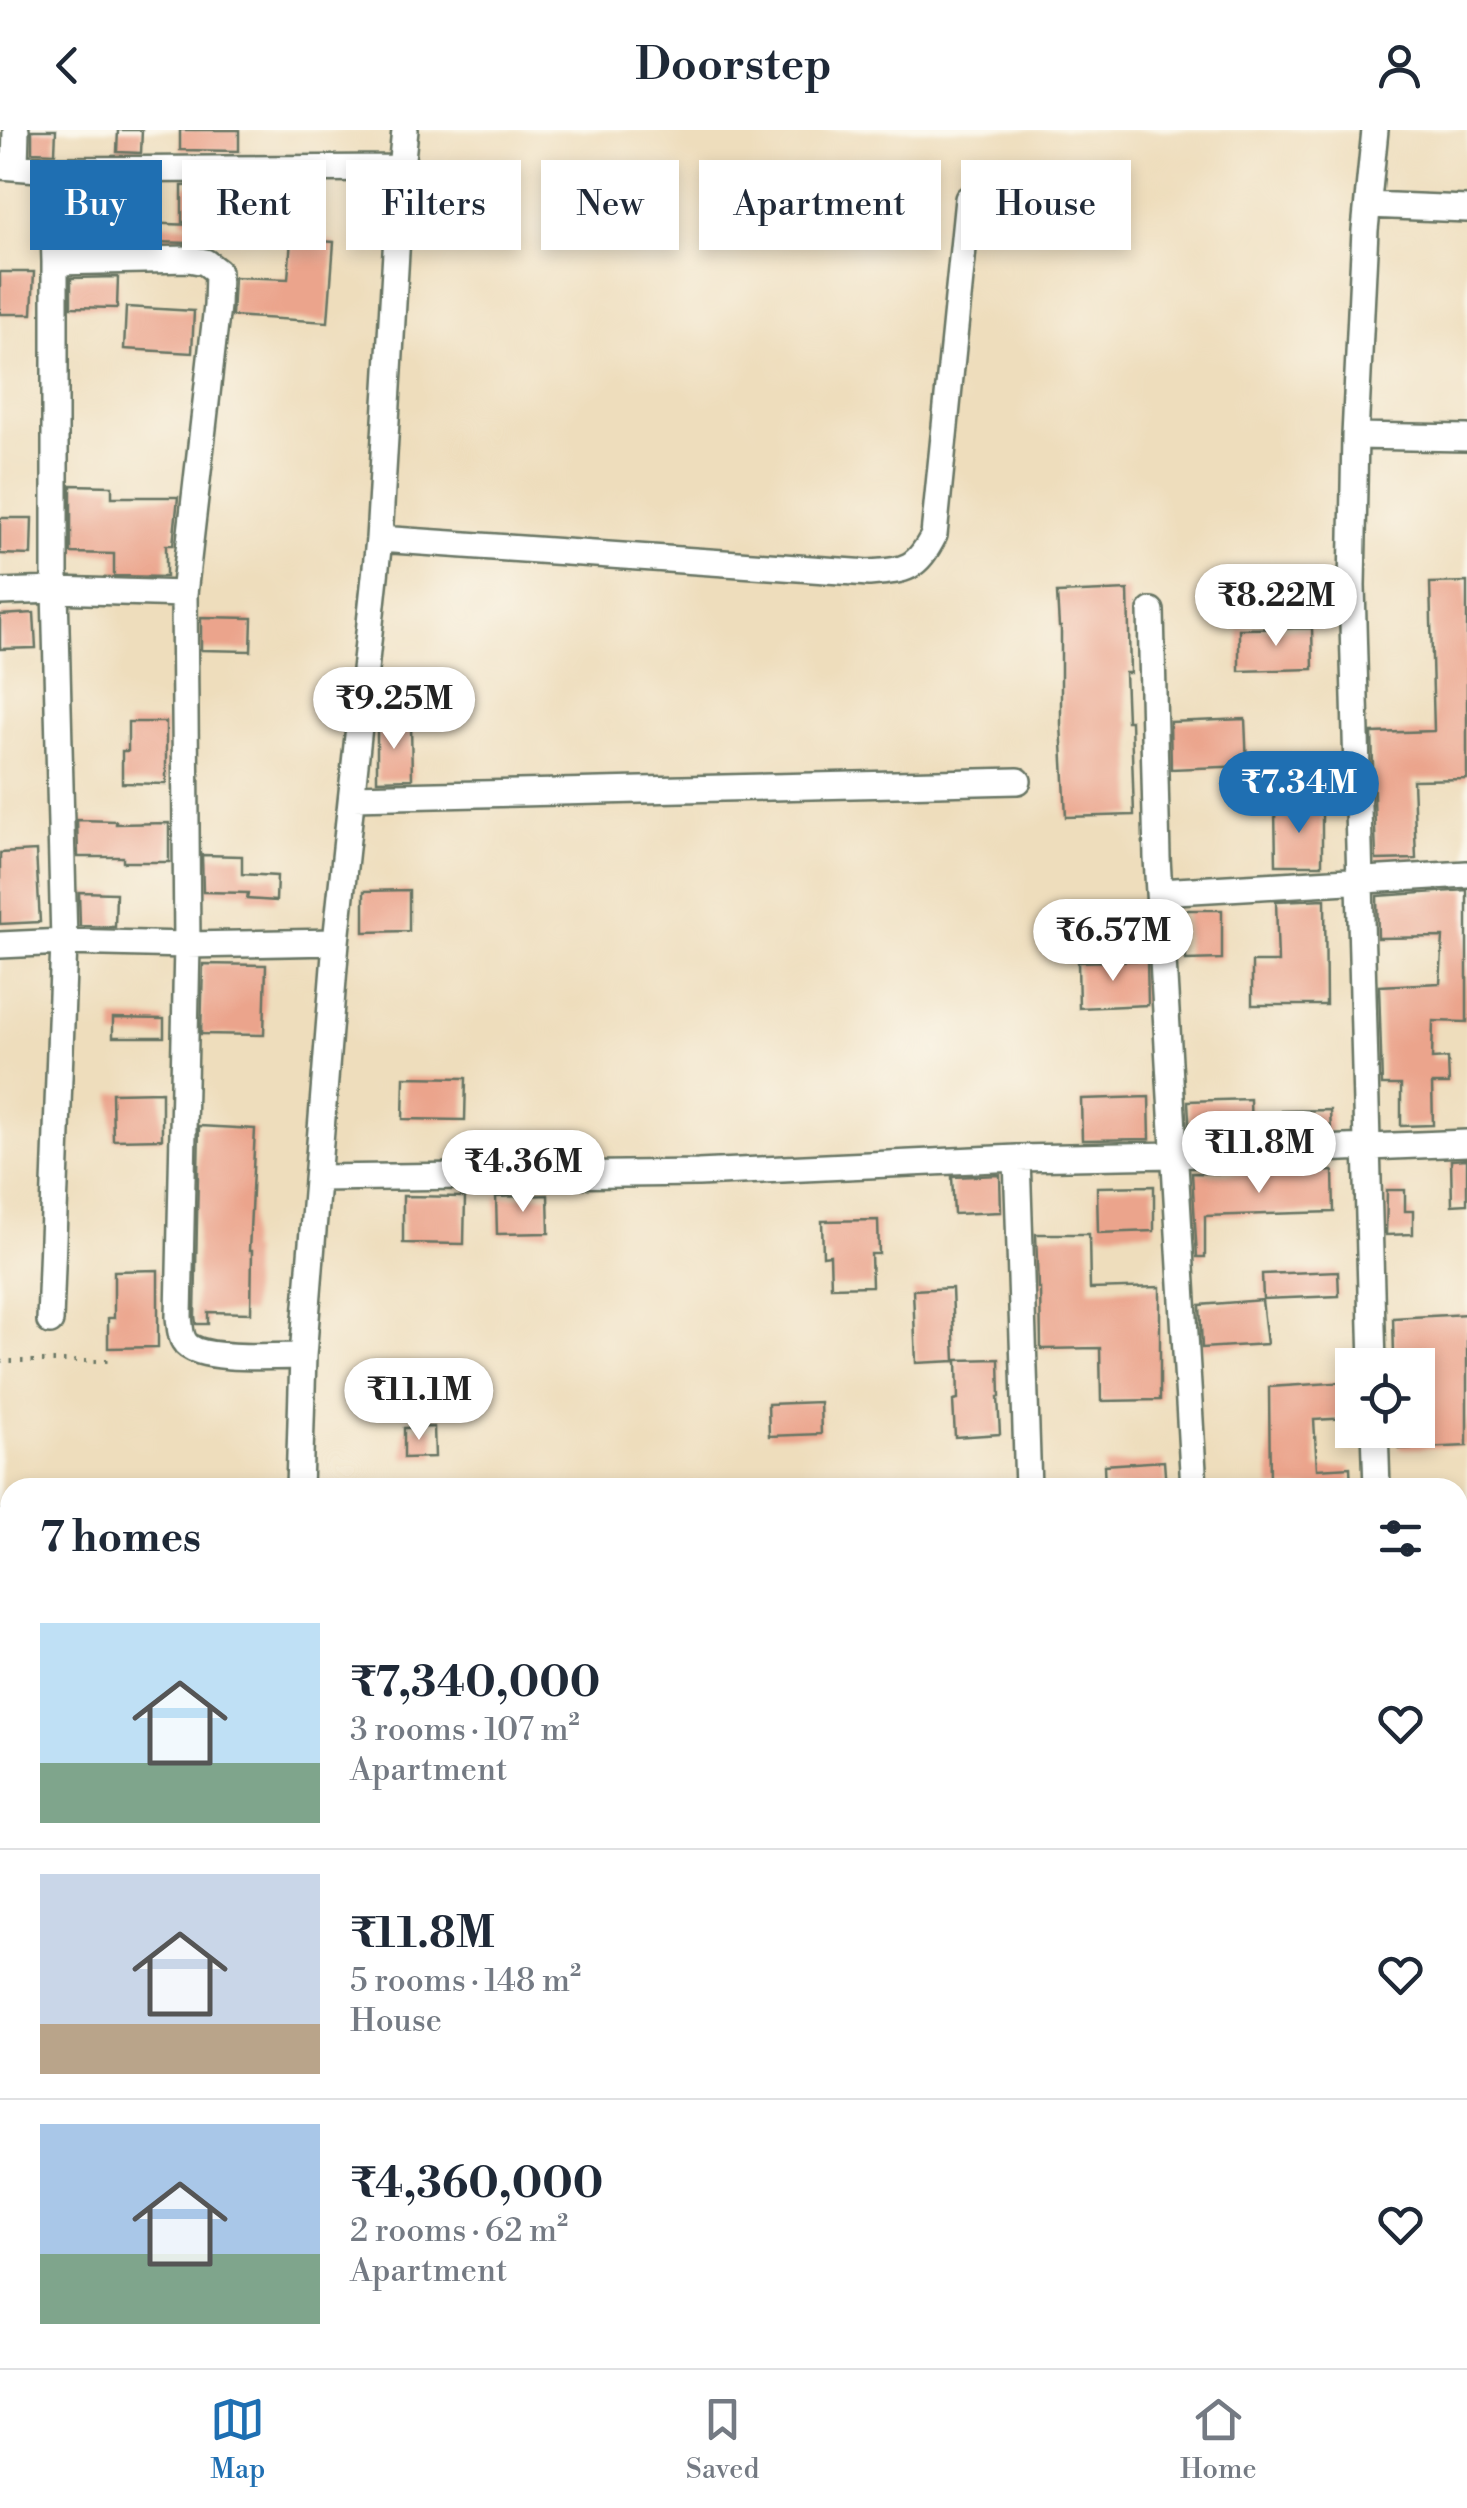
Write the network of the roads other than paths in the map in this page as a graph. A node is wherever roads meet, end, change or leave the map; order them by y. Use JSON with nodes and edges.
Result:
{"nodes":[{"id":1,"x":16,"y":130,"type":"edge"},
{"id":2,"x":405,"y":130,"type":"edge"},
{"id":3,"x":1374,"y":130,"type":"edge"},
{"id":4,"x":402,"y":160,"type":"edge"},
{"id":5,"x":8,"y":166,"type":"edge"},
{"id":6,"x":346,"y":168,"type":"edge"},
{"id":7,"x":162,"y":169,"type":"edge"},
{"id":8,"x":1368,"y":205,"type":"junction"},
{"id":9,"x":1467,"y":209,"type":"edge"},
{"id":10,"x":55,"y":250,"type":"edge"},
{"id":11,"x":396,"y":250,"type":"edge"},
{"id":12,"x":963,"y":250,"type":"edge"},
{"id":13,"x":55,"y":262,"type":"junction"},
{"id":14,"x":1355,"y":436,"type":"junction"},
{"id":15,"x":1467,"y":438,"type":"edge"},
{"id":16,"x":379,"y":540,"type":"junction"},
{"id":17,"x":55,"y":590,"type":"junction"},
{"id":18,"x":0,"y":592,"type":"edge"},
{"id":19,"x":184,"y":594,"type":"junction"},
{"id":20,"x":1151,"y":611,"type":"dead end"},
{"id":21,"x":1018,"y":781,"type":"dead end"},
{"id":22,"x":353,"y":797,"type":"junction"},
{"id":23,"x":1467,"y":874,"type":"edge"},
{"id":24,"x":1360,"y":880,"type":"junction"},
{"id":25,"x":1159,"y":892,"type":"junction"},
{"id":26,"x":64,"y":942,"type":"junction"},
{"id":27,"x":336,"y":942,"type":"junction"},
{"id":28,"x":0,"y":945,"type":"edge"},
{"id":29,"x":187,"y":946,"type":"junction"},
{"id":30,"x":1467,"y":1143,"type":"edge"},
{"id":31,"x":1368,"y":1147,"type":"junction"},
{"id":32,"x":1174,"y":1156,"type":"junction"},
{"id":33,"x":1016,"y":1158,"type":"junction"},
{"id":34,"x":318,"y":1178,"type":"junction"},
{"id":35,"x":50,"y":1320,"type":"dead end"},
{"id":36,"x":1374,"y":1348,"type":"edge"},
{"id":37,"x":303,"y":1356,"type":"junction"},
{"id":38,"x":1376,"y":1448,"type":"edge"},
{"id":39,"x":299,"y":1478,"type":"edge"},
{"id":40,"x":1028,"y":1478,"type":"edge"},
{"id":41,"x":1193,"y":1478,"type":"edge"},
{"id":42,"x":1377,"y":1478,"type":"edge"}],
"edges":[{"from":1,"to":5,"type":"street"},
{"from":2,"to":4,"type":"street"},
{"from":3,"to":8,"type":"street"},
{"from":6,"to":7,"type":"street"},
{"from":8,"to":9,"type":"street"},
{"from":8,"to":14,"type":"street"},
{"from":10,"to":13,"type":"street"},
{"from":11,"to":16,"type":"street"},
{"from":12,"to":16,"type":"street"},
{"from":13,"to":17,"type":"street"},
{"from":13,"to":19,"type":"street"},
{"from":14,"to":15,"type":"street"},
{"from":14,"to":24,"type":"street"},
{"from":16,"to":22,"type":"street"},
{"from":17,"to":18,"type":"street"},
{"from":17,"to":19,"type":"street"},
{"from":17,"to":26,"type":"street"},
{"from":19,"to":29,"type":"street"},
{"from":20,"to":25,"type":"street"},
{"from":21,"to":22,"type":"street"},
{"from":22,"to":27,"type":"street"},
{"from":23,"to":24,"type":"street"},
{"from":24,"to":25,"type":"street"},
{"from":24,"to":31,"type":"street"},
{"from":25,"to":32,"type":"street"},
{"from":26,"to":28,"type":"street"},
{"from":26,"to":29,"type":"street"},
{"from":26,"to":35,"type":"street"},
{"from":27,"to":29,"type":"street"},
{"from":27,"to":34,"type":"street"},
{"from":29,"to":37,"type":"street"},
{"from":30,"to":31,"type":"street"},
{"from":31,"to":32,"type":"street"},
{"from":31,"to":36,"type":"street"},
{"from":32,"to":33,"type":"street"},
{"from":32,"to":41,"type":"street"},
{"from":33,"to":34,"type":"street"},
{"from":33,"to":40,"type":"street"},
{"from":34,"to":37,"type":"street"},
{"from":37,"to":39,"type":"street"},
{"from":38,"to":42,"type":"street"}]}
